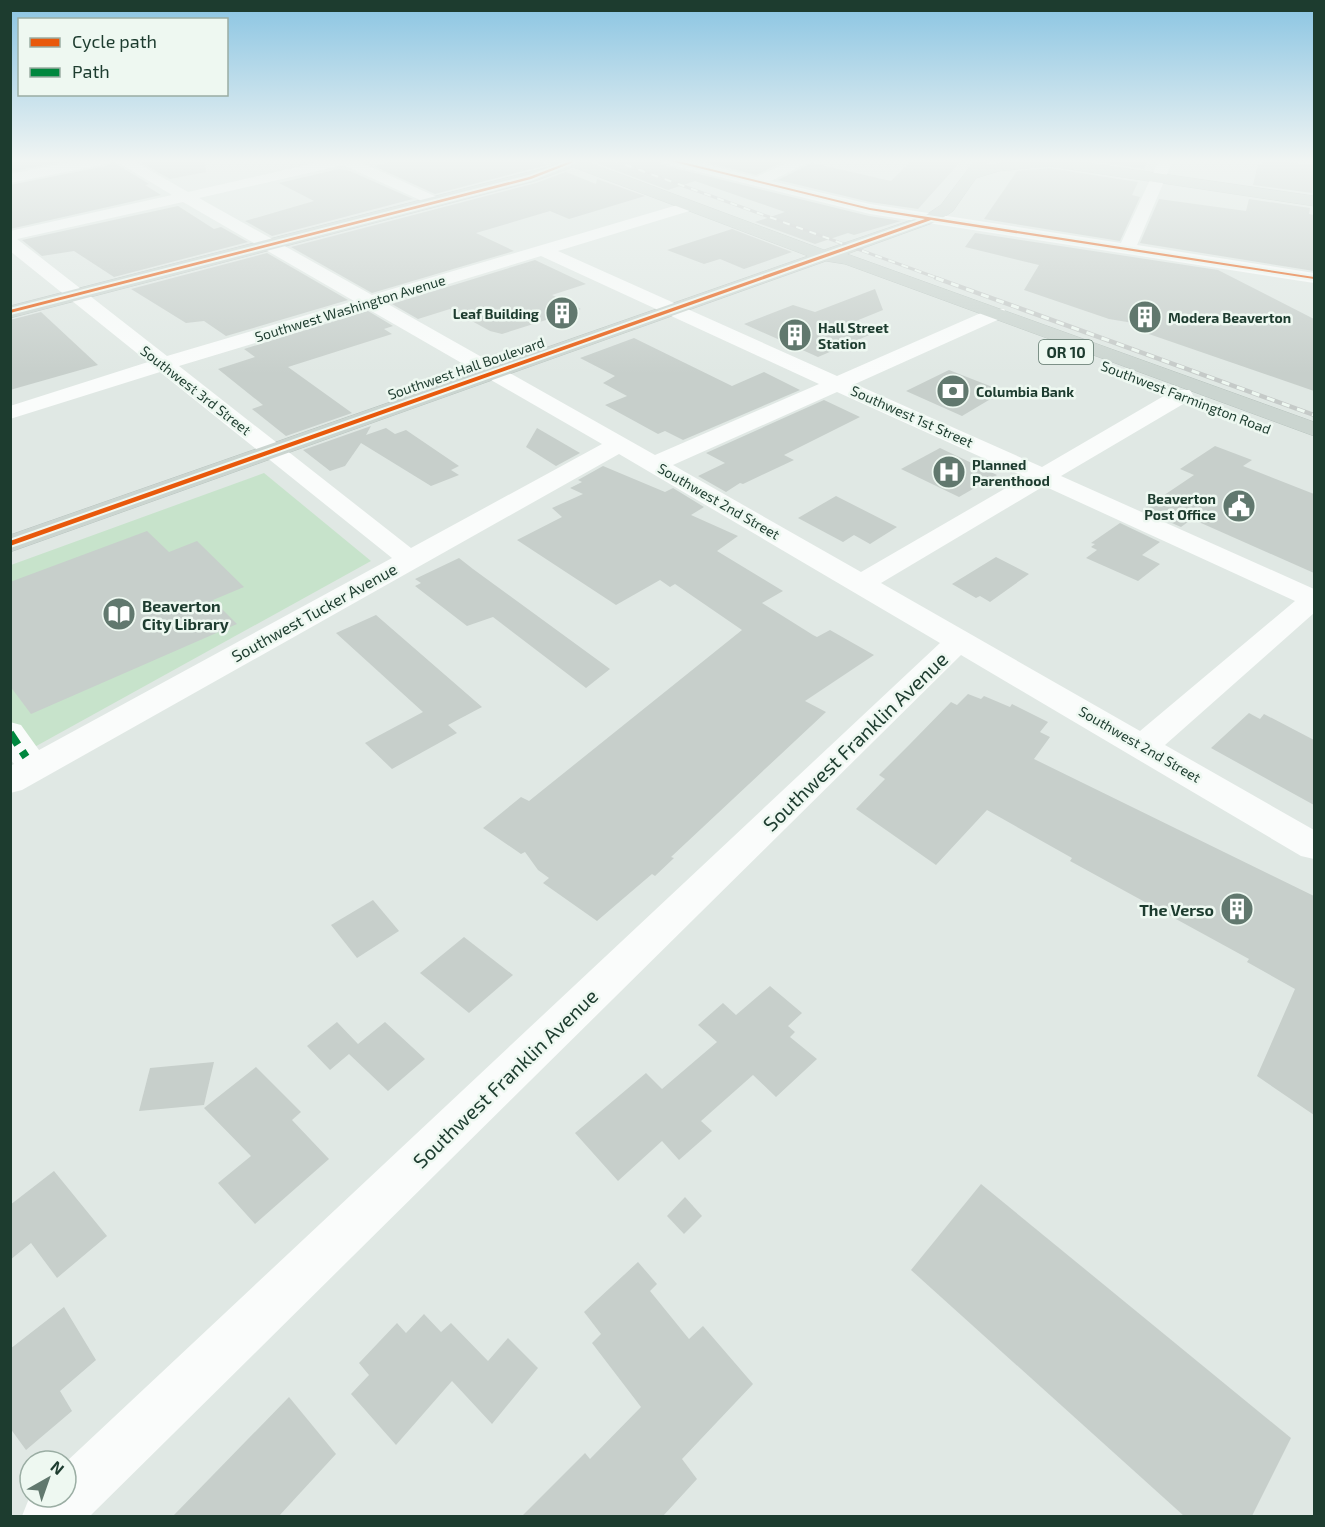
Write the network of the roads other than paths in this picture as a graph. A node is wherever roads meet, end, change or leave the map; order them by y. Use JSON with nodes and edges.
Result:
{"nodes":[{"id":1,"x":32,"y":231,"type":"edge"},
{"id":2,"x":248,"y":231,"type":"edge"},
{"id":3,"x":324,"y":231,"type":"edge"},
{"id":4,"x":604,"y":231,"type":"edge"},
{"id":5,"x":758,"y":231,"type":"edge"},
{"id":6,"x":894,"y":231,"type":"edge"},
{"id":7,"x":1015,"y":231,"type":"edge"},
{"id":8,"x":1135,"y":231,"type":"edge"},
{"id":9,"x":10,"y":236,"type":"edge"},
{"id":10,"x":10,"y":242,"type":"edge"},
{"id":11,"x":272,"y":245,"type":"junction"},
{"id":12,"x":1127,"y":249,"type":"junction"},
{"id":13,"x":541,"y":250,"type":"junction"},
{"id":14,"x":824,"y":256,"type":"junction"},
{"id":15,"x":1273,"y":272,"type":"junction"},
{"id":16,"x":1314,"y":278,"type":"edge"},
{"id":17,"x":1304,"y":294,"type":"dead end"},
{"id":18,"x":76,"y":295,"type":"junction"},
{"id":19,"x":371,"y":302,"type":"junction"},
{"id":20,"x":674,"y":310,"type":"junction"},
{"id":21,"x":10,"y":312,"type":"edge"},
{"id":22,"x":988,"y":316,"type":"junction"},
{"id":23,"x":163,"y":364,"type":"junction"},
{"id":24,"x":495,"y":372,"type":"junction"},
{"id":25,"x":838,"y":383,"type":"junction"},
{"id":26,"x":1182,"y":395,"type":"junction"},
{"id":27,"x":10,"y":412,"type":"edge"},
{"id":28,"x":1314,"y":429,"type":"edge"},
{"id":29,"x":619,"y":444,"type":"junction"},
{"id":30,"x":1314,"y":447,"type":"edge"},
{"id":31,"x":273,"y":452,"type":"junction"},
{"id":32,"x":655,"y":464,"type":"junction"},
{"id":33,"x":1043,"y":476,"type":"junction"},
{"id":34,"x":10,"y":544,"type":"edge"},
{"id":35,"x":409,"y":559,"type":"junction"},
{"id":36,"x":862,"y":583,"type":"junction"},
{"id":37,"x":1314,"y":599,"type":"edge"},
{"id":38,"x":960,"y":640,"type":"junction"},
{"id":39,"x":1144,"y":745,"type":"junction"},
{"id":40,"x":16,"y":757,"type":"edge"},
{"id":41,"x":1314,"y":846,"type":"edge"},
{"id":42,"x":50,"y":1516,"type":"edge"}],
"edges":[{"from":1,"to":9,"type":"street"},
{"from":2,"to":11,"type":"street","name":"Southwest 2nd Street"},
{"from":3,"to":11,"type":"main road"},
{"from":4,"to":13,"type":"street","name":"Southwest Washington Avenue"},
{"from":5,"to":14,"type":"main road","name":"Southwest Farmington Road","number":"OR 10"},
{"from":6,"to":14,"type":"main road","name":"Southwest Hall Boulevard"},
{"from":7,"to":12,"type":"street"},
{"from":8,"to":12,"type":"street"},
{"from":10,"to":18,"type":"street","name":"Southwest 3rd Street"},
{"from":11,"to":18,"type":"main road"},
{"from":11,"to":19,"type":"street","name":"Southwest 2nd Street"},
{"from":12,"to":15,"type":"street"},
{"from":13,"to":19,"type":"street","name":"Southwest Washington Avenue"},
{"from":13,"to":20,"type":"street","name":"Southwest 1st Street"},
{"from":14,"to":20,"type":"main road","name":"Southwest Hall Boulevard"},
{"from":14,"to":22,"type":"main road","name":"Southwest Farmington Road","number":"OR 10"},
{"from":15,"to":16,"type":"street"},
{"from":15,"to":17,"type":"street"},
{"from":18,"to":21,"type":"main road"},
{"from":18,"to":23,"type":"street","name":"Southwest 3rd Street"},
{"from":19,"to":23,"type":"street","name":"Southwest Washington Avenue"},
{"from":19,"to":24,"type":"street","name":"Southwest 2nd Street"},
{"from":20,"to":24,"type":"main road","name":"Southwest Hall Boulevard"},
{"from":20,"to":25,"type":"street","name":"Southwest 1st Street"},
{"from":22,"to":25,"type":"street"},
{"from":22,"to":26,"type":"main road","name":"Southwest Farmington Road","number":"OR 10"},
{"from":22,"to":28,"type":"main road","name":"Southwest Farmington Road","number":"OR 10"},
{"from":23,"to":27,"type":"street","name":"Southwest Washington Avenue"},
{"from":23,"to":31,"type":"street","name":"Southwest 3rd Street"},
{"from":24,"to":29,"type":"street","name":"Southwest 2nd Street"},
{"from":24,"to":31,"type":"main road","name":"Southwest Hall Boulevard"},
{"from":25,"to":32,"type":"street"},
{"from":25,"to":33,"type":"street","name":"Southwest 1st Street"},
{"from":26,"to":30,"type":"main road","name":"Southwest Farmington Road","number":"OR 10"},
{"from":26,"to":33,"type":"street"},
{"from":29,"to":32,"type":"street","name":"Southwest 2nd Street"},
{"from":29,"to":35,"type":"street","name":"Southwest Tucker Avenue"},
{"from":31,"to":34,"type":"main road","name":"Southwest Hall Boulevard"},
{"from":31,"to":35,"type":"street","name":"Southwest 3rd Street"},
{"from":32,"to":36,"type":"street","name":"Southwest 2nd Street"},
{"from":33,"to":36,"type":"street"},
{"from":33,"to":37,"type":"street","name":"Southwest 1st Street"},
{"from":35,"to":40,"type":"street","name":"Southwest Tucker Avenue"},
{"from":36,"to":38,"type":"street","name":"Southwest 2nd Street"},
{"from":37,"to":39,"type":"street"},
{"from":38,"to":39,"type":"street","name":"Southwest 2nd Street"},
{"from":38,"to":42,"type":"street","name":"Southwest Franklin Avenue"},
{"from":39,"to":41,"type":"street","name":"Southwest 2nd Street"}]}
